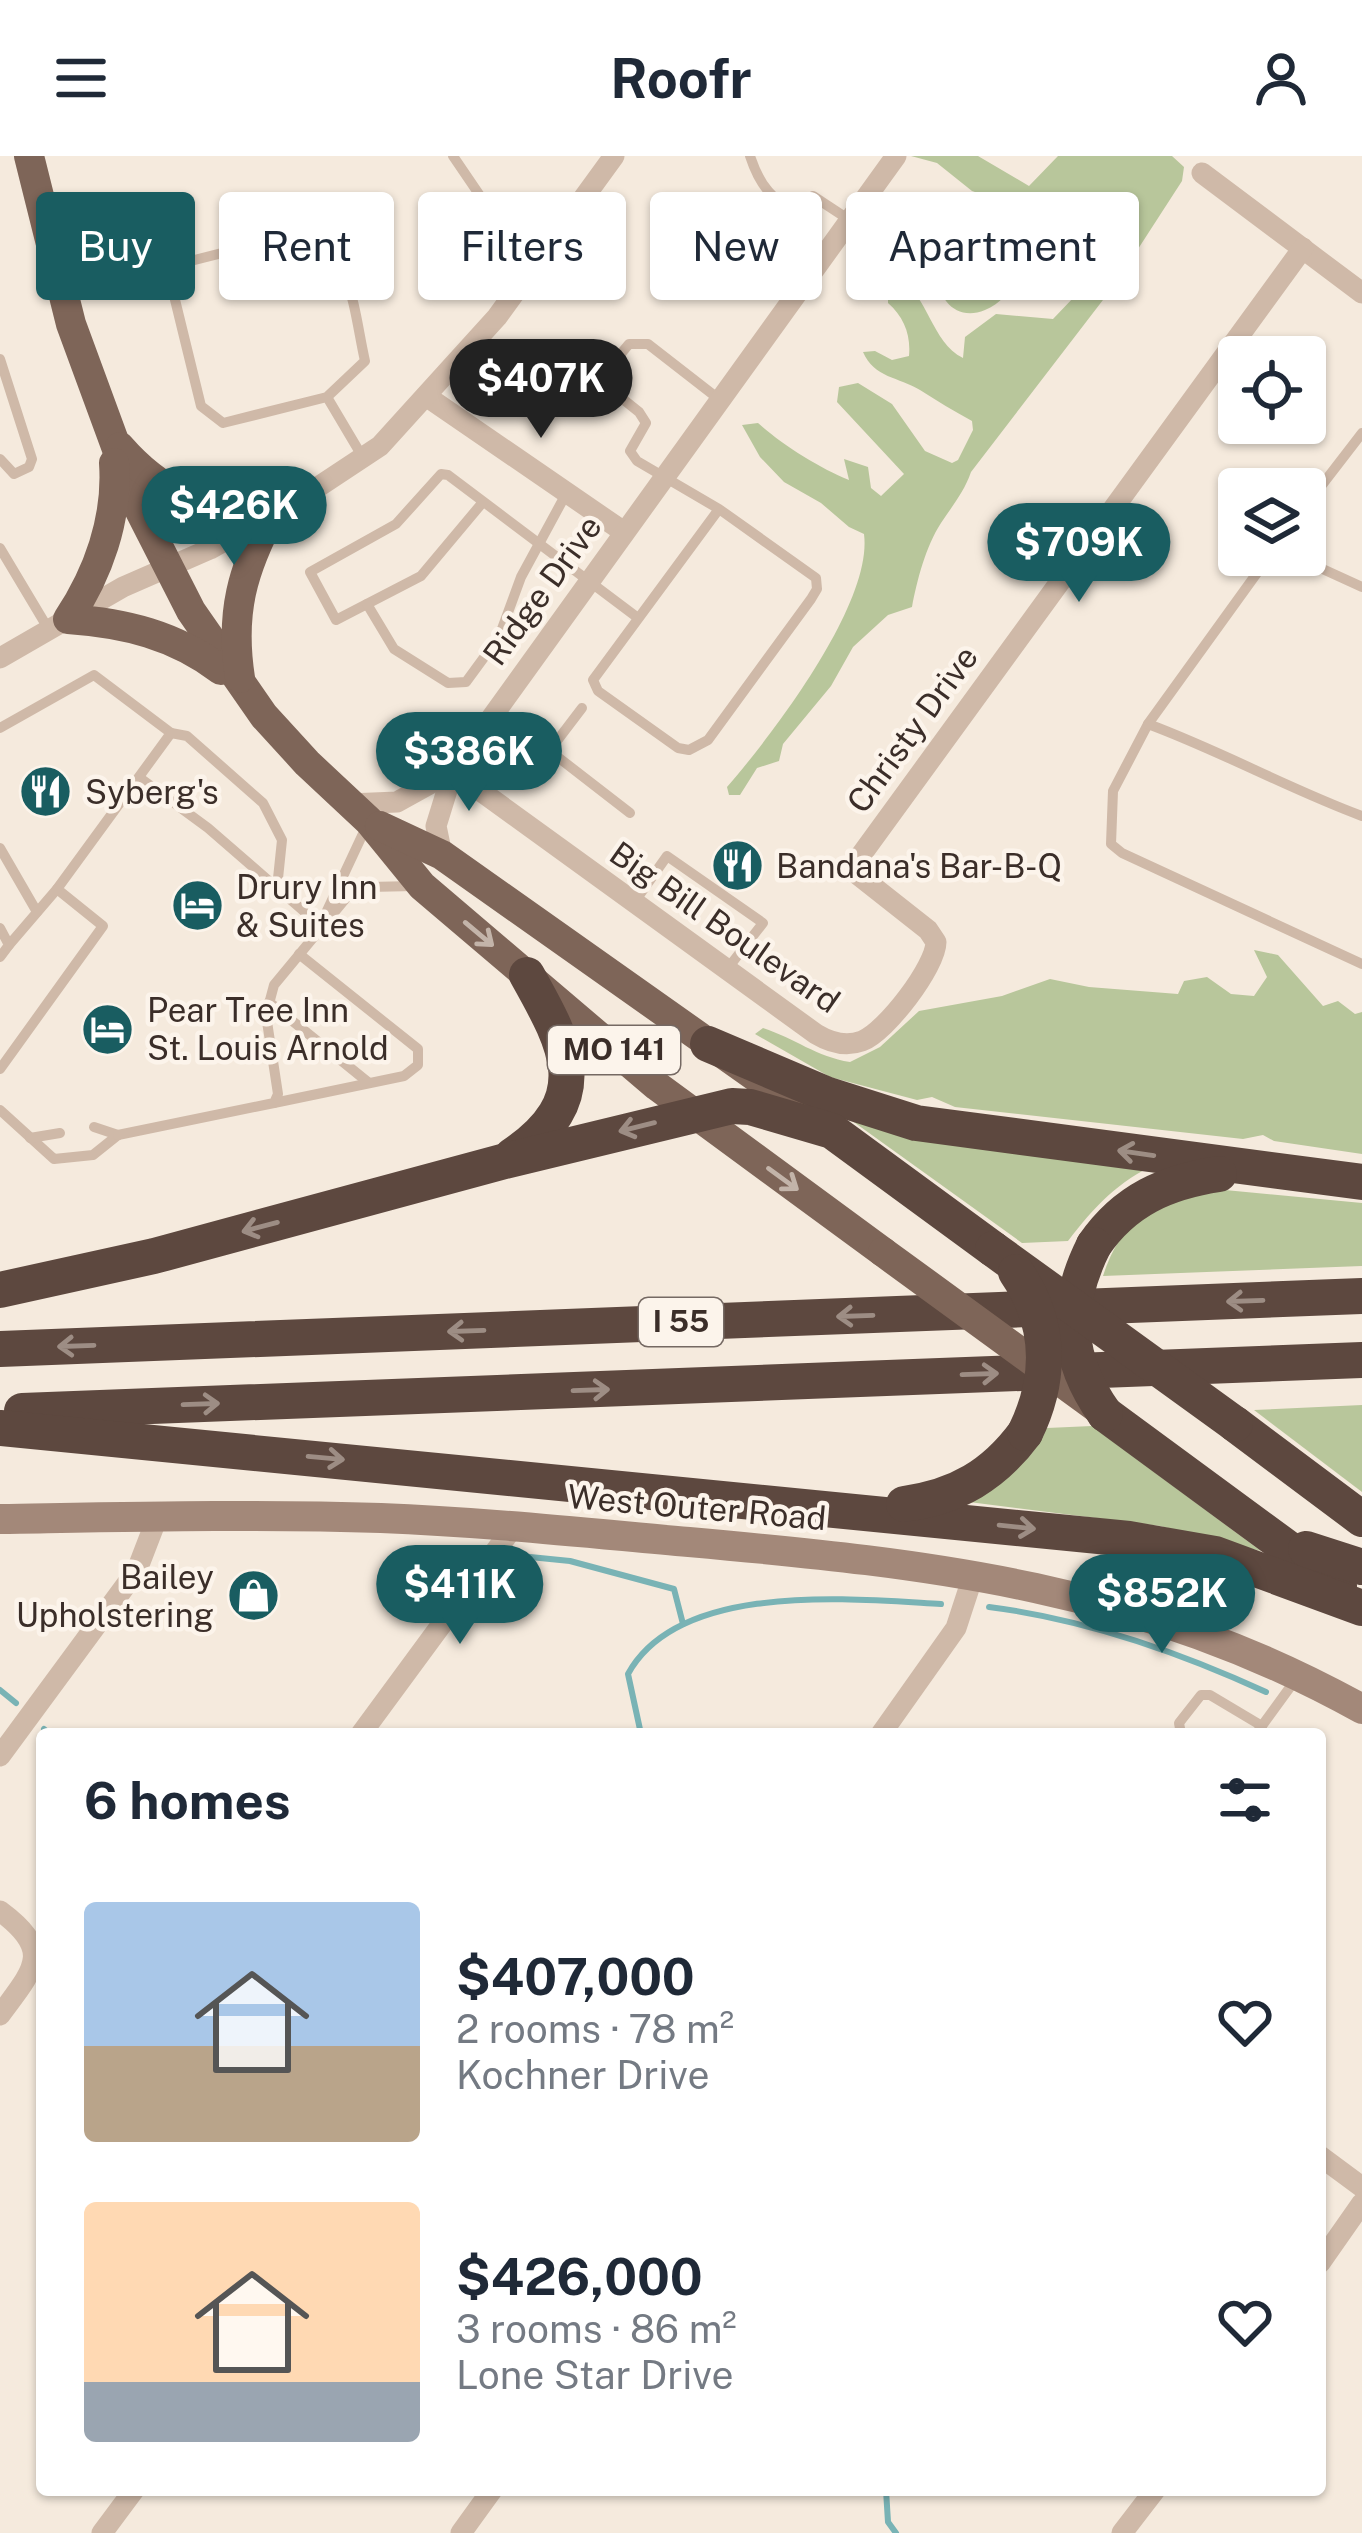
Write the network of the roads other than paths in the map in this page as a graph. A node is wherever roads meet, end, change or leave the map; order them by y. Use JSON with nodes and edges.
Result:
{"nodes":[{"id":1,"x":29,"y":156,"type":"edge"},
{"id":2,"x":454,"y":156,"type":"edge"},
{"id":3,"x":614,"y":156,"type":"edge"},
{"id":4,"x":750,"y":156,"type":"edge"},
{"id":5,"x":896,"y":156,"type":"edge"},
{"id":6,"x":1202,"y":173,"type":"dead end"},
{"id":7,"x":478,"y":192,"type":"edge"},
{"id":8,"x":768,"y":192,"type":"edge"},
{"id":9,"x":871,"y":192,"type":"edge"},
{"id":10,"x":846,"y":228,"type":"edge"},
{"id":11,"x":1303,"y":248,"type":"junction"},
{"id":12,"x":1362,"y":292,"type":"edge"},
{"id":13,"x":0,"y":358,"type":"edge"},
{"id":14,"x":426,"y":396,"type":"junction"},
{"id":15,"x":327,"y":397,"type":"junction"},
{"id":16,"x":720,"y":400,"type":"junction"},
{"id":17,"x":1362,"y":433,"type":"edge"},
{"id":18,"x":112,"y":438,"type":"junction"},
{"id":19,"x":0,"y":459,"type":"edge"},
{"id":20,"x":363,"y":459,"type":"junction"},
{"id":21,"x":665,"y":478,"type":"junction"},
{"id":22,"x":1326,"y":480,"type":"edge"},
{"id":23,"x":567,"y":493,"type":"junction"},
{"id":24,"x":483,"y":502,"type":"junction"},
{"id":25,"x":719,"y":509,"type":"junction"},
{"id":26,"x":273,"y":512,"type":"junction"},
{"id":27,"x":624,"y":532,"type":"junction"},
{"id":28,"x":538,"y":544,"type":"junction"},
{"id":29,"x":0,"y":548,"type":"edge"},
{"id":30,"x":166,"y":568,"type":"junction"},
{"id":31,"x":1326,"y":571,"type":"edge"},
{"id":32,"x":1255,"y":576,"type":"edge"},
{"id":33,"x":589,"y":580,"type":"junction"},
{"id":34,"x":1362,"y":587,"type":"edge"},
{"id":35,"x":367,"y":604,"type":"junction"},
{"id":36,"x":638,"y":618,"type":"junction"},
{"id":37,"x":59,"y":625,"type":"junction"},
{"id":38,"x":2,"y":652,"type":"edge"},
{"id":39,"x":241,"y":684,"type":"junction"},
{"id":40,"x":582,"y":708,"type":"dead end"},
{"id":41,"x":497,"y":710,"type":"junction"},
{"id":42,"x":1148,"y":724,"type":"junction"},
{"id":43,"x":0,"y":728,"type":"edge"},
{"id":44,"x":171,"y":733,"type":"junction"},
{"id":45,"x":550,"y":749,"type":"junction"},
{"id":46,"x":452,"y":771,"type":"junction"},
{"id":47,"x":140,"y":778,"type":"junction"},
{"id":48,"x":359,"y":812,"type":"junction"},
{"id":49,"x":630,"y":814,"type":"dead end"},
{"id":50,"x":1362,"y":816,"type":"edge"},
{"id":51,"x":0,"y":848,"type":"edge"},
{"id":52,"x":442,"y":855,"type":"junction"},
{"id":53,"x":422,"y":886,"type":"junction"},
{"id":54,"x":278,"y":888,"type":"junction"},
{"id":55,"x":57,"y":889,"type":"junction"},
{"id":56,"x":633,"y":904,"type":"junction"},
{"id":57,"x":37,"y":912,"type":"junction"},
{"id":58,"x":321,"y":926,"type":"junction"},
{"id":59,"x":0,"y":928,"type":"edge"},
{"id":60,"x":936,"y":942,"type":"joint"},
{"id":61,"x":9,"y":945,"type":"junction"},
{"id":62,"x":299,"y":954,"type":"junction"},
{"id":63,"x":0,"y":957,"type":"edge"},
{"id":64,"x":1362,"y":964,"type":"edge"},
{"id":65,"x":726,"y":971,"type":"junction"},
{"id":66,"x":527,"y":975,"type":"junction"},
{"id":67,"x":269,"y":1002,"type":"junction"},
{"id":68,"x":709,"y":1044,"type":"junction"},
{"id":69,"x":0,"y":1069,"type":"edge"},
{"id":70,"x":369,"y":1083,"type":"junction"},
{"id":71,"x":274,"y":1103,"type":"junction"},
{"id":72,"x":0,"y":1110,"type":"edge"},
{"id":73,"x":692,"y":1113,"type":"junction"},
{"id":74,"x":94,"y":1127,"type":"dead end"},
{"id":75,"x":832,"y":1131,"type":"junction"},
{"id":76,"x":60,"y":1133,"type":"dead end"},
{"id":77,"x":118,"y":1135,"type":"junction"},
{"id":78,"x":30,"y":1138,"type":"junction"},
{"id":79,"x":505,"y":1161,"type":"junction"},
{"id":80,"x":1252,"y":1169,"type":"junction"},
{"id":81,"x":1362,"y":1182,"type":"edge"},
{"id":82,"x":999,"y":1254,"type":"junction"},
{"id":83,"x":0,"y":1291,"type":"edge"},
{"id":84,"x":1362,"y":1296,"type":"edge"},
{"id":85,"x":1073,"y":1308,"type":"junction"},
{"id":86,"x":0,"y":1348,"type":"edge"},
{"id":87,"x":1362,"y":1360,"type":"edge"},
{"id":88,"x":1045,"y":1371,"type":"junction"},
{"id":89,"x":0,"y":1412,"type":"edge"},
{"id":90,"x":1115,"y":1421,"type":"junction"},
{"id":91,"x":0,"y":1428,"type":"edge"},
{"id":92,"x":859,"y":1510,"type":"junction"},
{"id":93,"x":157,"y":1518,"type":"junction"},
{"id":94,"x":1362,"y":1519,"type":"edge"},
{"id":95,"x":0,"y":1520,"type":"edge"},
{"id":96,"x":514,"y":1526,"type":"junction"},
{"id":97,"x":1274,"y":1538,"type":"junction"},
{"id":98,"x":1362,"y":1567,"type":"edge"},
{"id":99,"x":974,"y":1574,"type":"junction"},
{"id":100,"x":1362,"y":1605,"type":"edge"},
{"id":101,"x":1298,"y":1676,"type":"junction"},
{"id":102,"x":1362,"y":1709,"type":"edge"},
{"id":103,"x":365,"y":1728,"type":"edge"},
{"id":104,"x":885,"y":1728,"type":"edge"},
{"id":105,"x":1180,"y":1728,"type":"edge"},
{"id":106,"x":1256,"y":1728,"type":"edge"},
{"id":107,"x":1260,"y":1728,"type":"edge"},
{"id":108,"x":0,"y":1756,"type":"edge"},
{"id":109,"x":0,"y":1911,"type":"edge"},
{"id":110,"x":0,"y":2015,"type":"edge"},
{"id":111,"x":1326,"y":2160,"type":"edge"},
{"id":112,"x":1362,"y":2186,"type":"edge"},
{"id":113,"x":1362,"y":2203,"type":"edge"},
{"id":114,"x":1326,"y":2255,"type":"edge"},
{"id":115,"x":130,"y":2496,"type":"edge"},
{"id":116,"x":488,"y":2496,"type":"edge"},
{"id":117,"x":1150,"y":2496,"type":"edge"},
{"id":118,"x":103,"y":2533,"type":"edge"},
{"id":119,"x":461,"y":2533,"type":"edge"},
{"id":120,"x":1122,"y":2533,"type":"edge"}],
"edges":[{"from":1,"to":18,"type":"main road","number":"MO 141"},
{"from":2,"to":7,"type":"lane"},
{"from":3,"to":14,"type":"street"},
{"from":4,"to":8,"type":"lane"},
{"from":5,"to":9,"type":"street","name":"Ridge Drive"},
{"from":6,"to":11,"type":"street"},
{"from":10,"to":16,"type":"street","name":"Ridge Drive"},
{"from":11,"to":12,"type":"street"},
{"from":11,"to":60,"type":"street","name":"Christy Drive"},
{"from":13,"to":19,"type":"lane"},
{"from":14,"to":20,"type":"street"},
{"from":14,"to":23,"type":"street"},
{"from":15,"to":15,"type":"lane"},
{"from":15,"to":20,"type":"lane"},
{"from":16,"to":21,"type":"street","name":"Ridge Drive"},
{"from":16,"to":21,"type":"lane"},
{"from":17,"to":22,"type":"lane"},
{"from":18,"to":26,"type":"main road"},
{"from":18,"to":30,"type":"main road","number":"MO 141"},
{"from":18,"to":37,"type":"main road"},
{"from":20,"to":26,"type":"street"},
{"from":21,"to":25,"type":"lane"},
{"from":21,"to":27,"type":"street","name":"Ridge Drive"},
{"from":23,"to":27,"type":"street"},
{"from":23,"to":28,"type":"lane"},
{"from":24,"to":28,"type":"lane"},
{"from":24,"to":35,"type":"lane"},
{"from":24,"to":35,"type":"lane"},
{"from":25,"to":36,"type":"lane"},
{"from":25,"to":36,"type":"lane"},
{"from":26,"to":30,"type":"street"},
{"from":26,"to":39,"type":"main road"},
{"from":27,"to":33,"type":"street","name":"Ridge Drive"},
{"from":28,"to":33,"type":"lane"},
{"from":28,"to":35,"type":"lane"},
{"from":29,"to":37,"type":"lane"},
{"from":30,"to":37,"type":"street"},
{"from":30,"to":39,"type":"main road","number":"MO 141"},
{"from":31,"to":34,"type":"lane"},
{"from":32,"to":42,"type":"lane"},
{"from":33,"to":36,"type":"lane"},
{"from":33,"to":41,"type":"street","name":"Ridge Drive"},
{"from":37,"to":38,"type":"street"},
{"from":37,"to":39,"type":"main road"},
{"from":39,"to":48,"type":"main road","number":"MO 141"},
{"from":40,"to":45,"type":"lane"},
{"from":41,"to":45,"type":"lane"},
{"from":41,"to":46,"type":"street","name":"Ridge Drive"},
{"from":42,"to":50,"type":"lane"},
{"from":42,"to":64,"type":"lane"},
{"from":43,"to":44,"type":"lane"},
{"from":44,"to":47,"type":"lane"},
{"from":44,"to":54,"type":"lane"},
{"from":45,"to":49,"type":"lane"},
{"from":46,"to":48,"type":"street","name":"Ridge Drive"},
{"from":46,"to":52,"type":"street","name":"Ridge Drive"},
{"from":46,"to":56,"type":"street","name":"Big Bill Boulevard"},
{"from":47,"to":54,"type":"lane"},
{"from":47,"to":55,"type":"lane"},
{"from":48,"to":52,"type":"main road","number":"MO 141"},
{"from":48,"to":53,"type":"main road","number":"MO 141"},
{"from":48,"to":58,"type":"lane"},
{"from":51,"to":57,"type":"lane"},
{"from":52,"to":68,"type":"main road","number":"MO 141"},
{"from":53,"to":58,"type":"lane"},
{"from":53,"to":66,"type":"main road","number":"MO 141","one_way":true},
{"from":54,"to":58,"type":"lane"},
{"from":55,"to":57,"type":"lane"},
{"from":55,"to":69,"type":"lane"},
{"from":56,"to":65,"type":"street","name":"Big Bill Boulevard"},
{"from":56,"to":65,"type":"lane"},
{"from":57,"to":61,"type":"lane"},
{"from":58,"to":62,"type":"lane"},
{"from":59,"to":61,"type":"lane"},
{"from":60,"to":65,"type":"street","name":"Big Bill Boulevard"},
{"from":61,"to":63,"type":"lane"},
{"from":62,"to":67,"type":"lane"},
{"from":62,"to":70,"type":"lane"},
{"from":66,"to":73,"type":"main road","number":"MO 141"},
{"from":66,"to":79,"type":"highway"},
{"from":67,"to":70,"type":"lane"},
{"from":67,"to":71,"type":"lane"},
{"from":68,"to":75,"type":"main road","number":"MO 141"},
{"from":80,"to":68,"type":"highway","one_way":true},
{"from":70,"to":71,"type":"lane"},
{"from":71,"to":77,"type":"lane"},
{"from":72,"to":78,"type":"lane"},
{"from":73,"to":75,"type":"highway"},
{"from":73,"to":79,"type":"highway","one_way":true},
{"from":73,"to":88,"type":"main road","number":"MO 141","one_way":true,"bridge":true},
{"from":74,"to":77,"type":"lane"},
{"from":75,"to":82,"type":"highway","number":"MO 141"},
{"from":76,"to":78,"type":"lane"},
{"from":77,"to":78,"type":"lane"},
{"from":79,"to":83,"type":"highway","one_way":true},
{"from":80,"to":81,"type":"highway"},
{"from":80,"to":85,"type":"highway","bridge":true},
{"from":82,"to":85,"type":"highway","number":"MO 141","bridge":true},
{"from":82,"to":88,"type":"highway","bridge":true},
{"from":84,"to":86,"type":"highway","number":"I 55","one_way":true},
{"from":85,"to":90,"type":"highway","bridge":true},
{"from":85,"to":94,"type":"highway","number":"MO 141","bridge":true},
{"from":89,"to":87,"type":"highway","number":"I 55","one_way":true},
{"from":88,"to":90,"type":"main road","number":"MO 141","bridge":true},
{"from":88,"to":92,"type":"highway","bridge":true},
{"from":90,"to":97,"type":"highway","number":"MO 141"},
{"from":91,"to":92,"type":"highway","one_way":true},
{"from":92,"to":100,"type":"highway","one_way":true},
{"from":93,"to":95,"type":"street","name":"West Outer Road"},
{"from":93,"to":96,"type":"street","name":"West Outer Road"},
{"from":93,"to":108,"type":"street"},
{"from":96,"to":99,"type":"street","name":"West Outer Road"},
{"from":96,"to":103,"type":"street"},
{"from":97,"to":98,"type":"highway"},
{"from":97,"to":100,"type":"highway","number":"MO 141"},
{"from":99,"to":101,"type":"street","name":"West Outer Road"},
{"from":99,"to":104,"type":"street"},
{"from":101,"to":102,"type":"street","name":"West Outer Road"},
{"from":101,"to":107,"type":"lane"},
{"from":105,"to":106,"type":"lane"},
{"from":109,"to":110,"type":"street"},
{"from":111,"to":112,"type":"street"},
{"from":113,"to":114,"type":"street"},
{"from":115,"to":118,"type":"street"},
{"from":116,"to":119,"type":"street"},
{"from":117,"to":120,"type":"street"}]}
